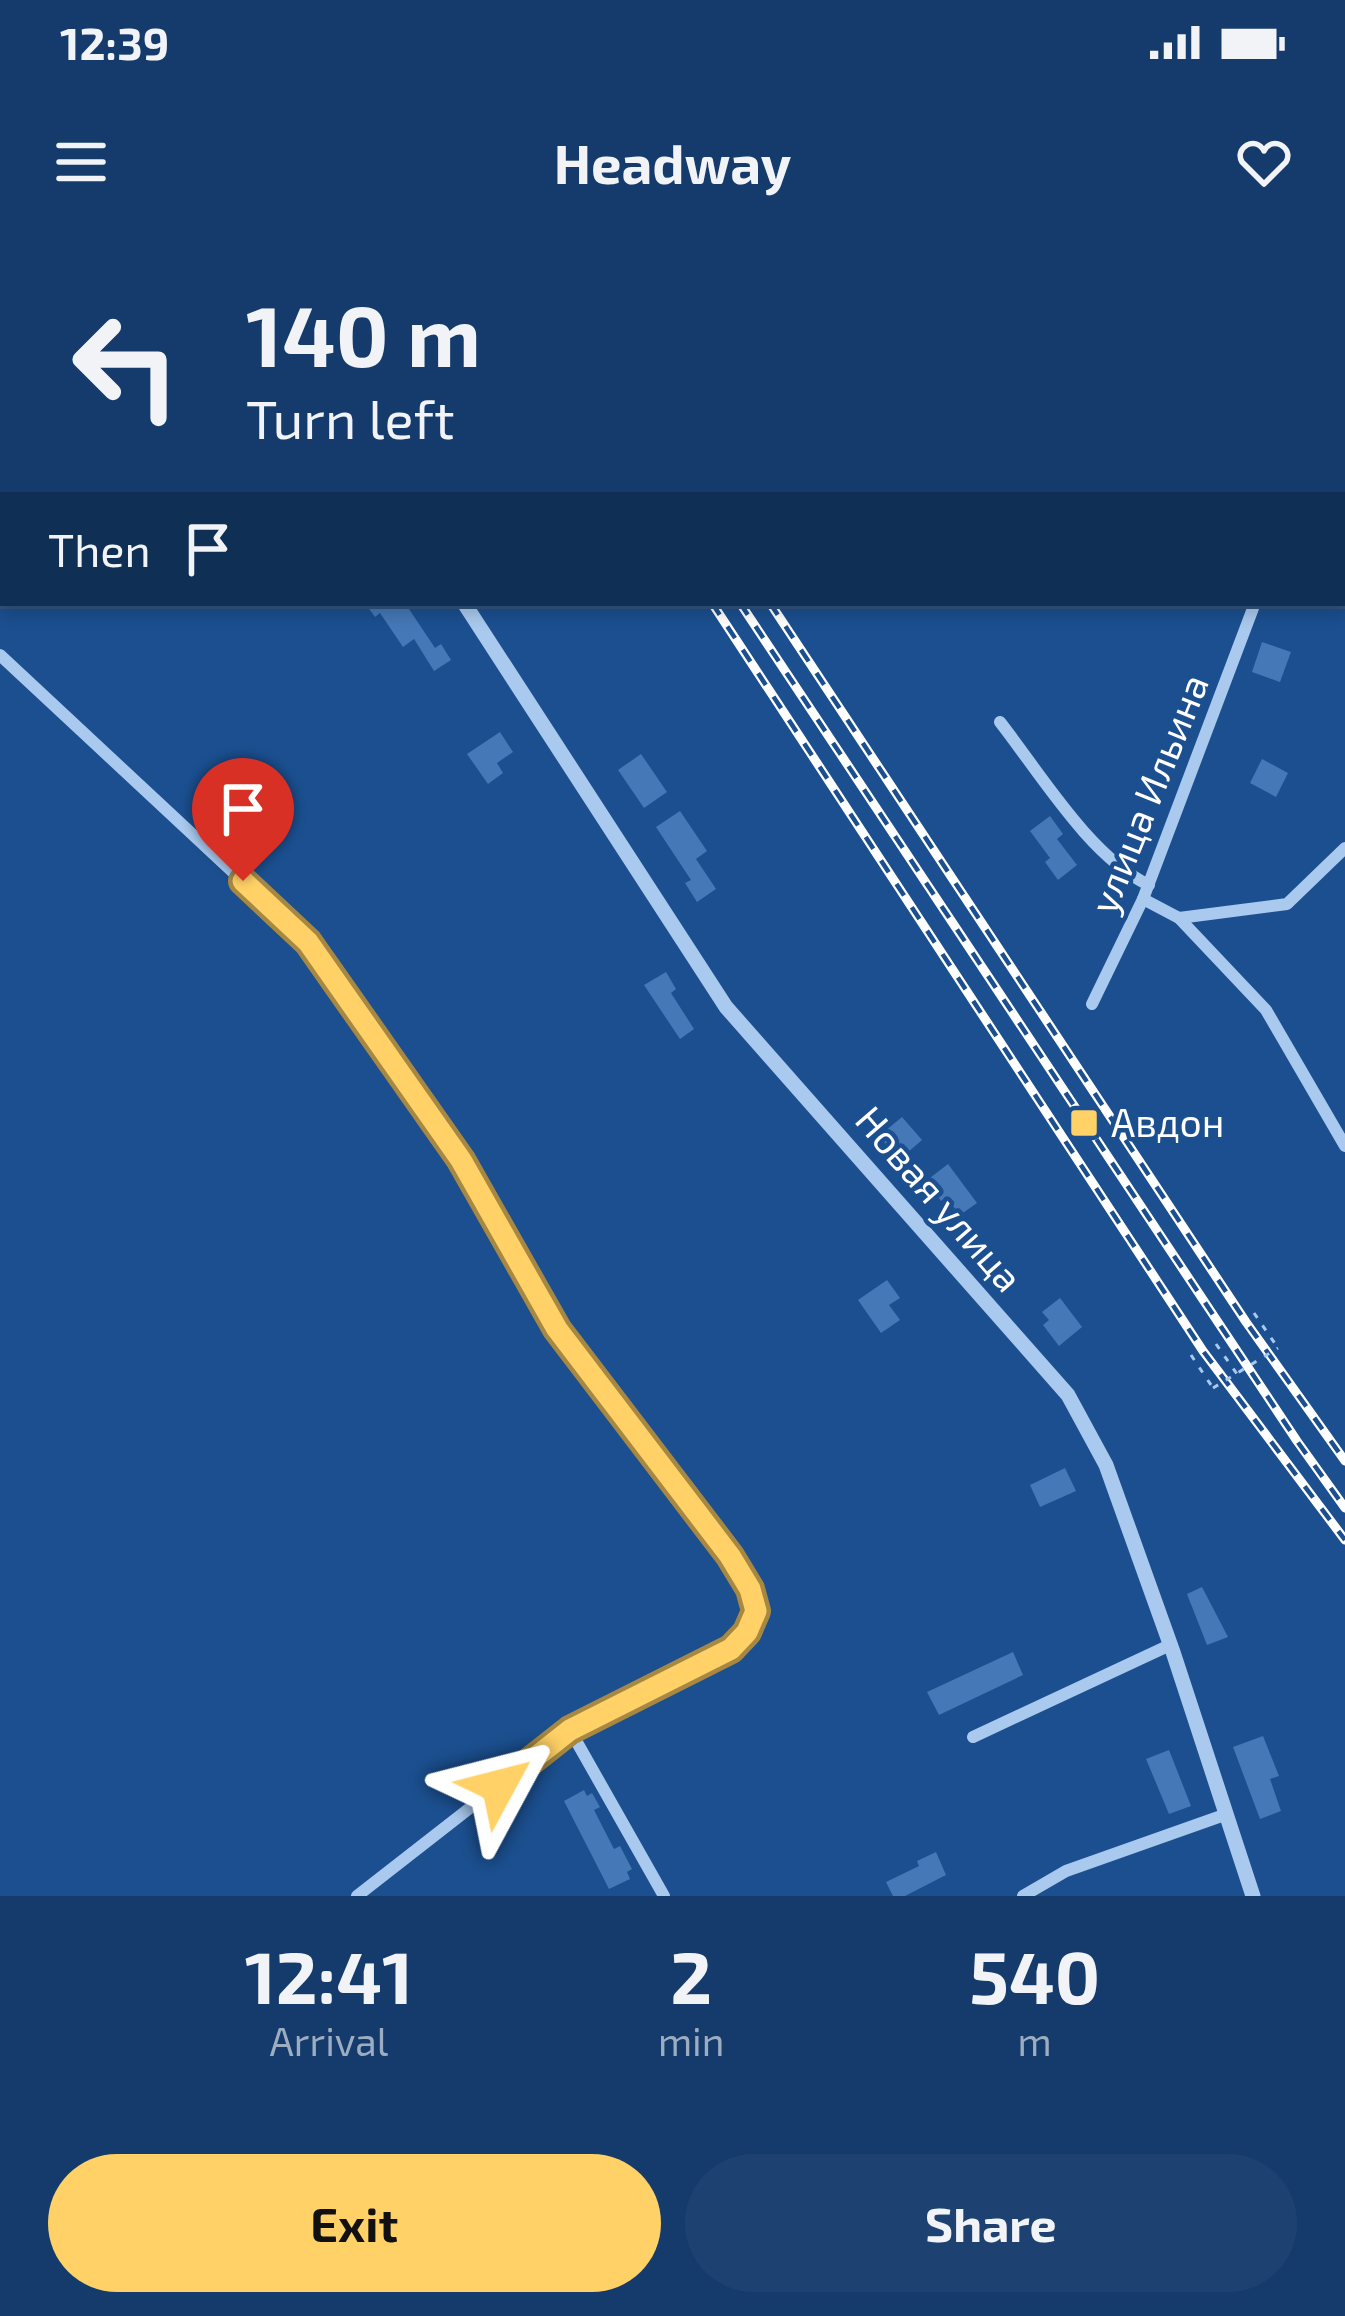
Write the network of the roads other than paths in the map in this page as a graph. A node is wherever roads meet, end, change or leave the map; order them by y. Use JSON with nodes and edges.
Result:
{"nodes":[{"id":1,"x":466,"y":606,"type":"edge"},
{"id":2,"x":1254,"y":606,"type":"edge"},
{"id":3,"x":0,"y":655,"type":"edge"},
{"id":4,"x":1000,"y":722,"type":"dead end"},
{"id":5,"x":1345,"y":848,"type":"edge"},
{"id":6,"x":1146,"y":892,"type":"junction"},
{"id":7,"x":1178,"y":918,"type":"junction"},
{"id":8,"x":1092,"y":1004,"type":"dead end"},
{"id":9,"x":1345,"y":1146,"type":"edge"},
{"id":10,"x":1170,"y":1645,"type":"junction"},
{"id":11,"x":570,"y":1730,"type":"junction"},
{"id":12,"x":973,"y":1737,"type":"dead end"},
{"id":13,"x":1227,"y":1814,"type":"junction"},
{"id":14,"x":357,"y":1896,"type":"edge"},
{"id":15,"x":664,"y":1896,"type":"edge"},
{"id":16,"x":1023,"y":1896,"type":"edge"},
{"id":17,"x":1253,"y":1896,"type":"edge"}],
"edges":[{"from":1,"to":10,"type":"street","name":"Новая улица"},
{"from":2,"to":6,"type":"street","name":"улица Ильина"},
{"from":3,"to":11,"type":"street"},
{"from":4,"to":6,"type":"street"},
{"from":5,"to":7,"type":"street"},
{"from":6,"to":7,"type":"street"},
{"from":6,"to":8,"type":"street","name":"улица Ильина"},
{"from":7,"to":9,"type":"street"},
{"from":10,"to":12,"type":"street"},
{"from":10,"to":13,"type":"street","name":"Новая улица"},
{"from":11,"to":14,"type":"street"},
{"from":11,"to":15,"type":"street"},
{"from":13,"to":16,"type":"street"},
{"from":13,"to":17,"type":"street","name":"Новая улица"}]}
